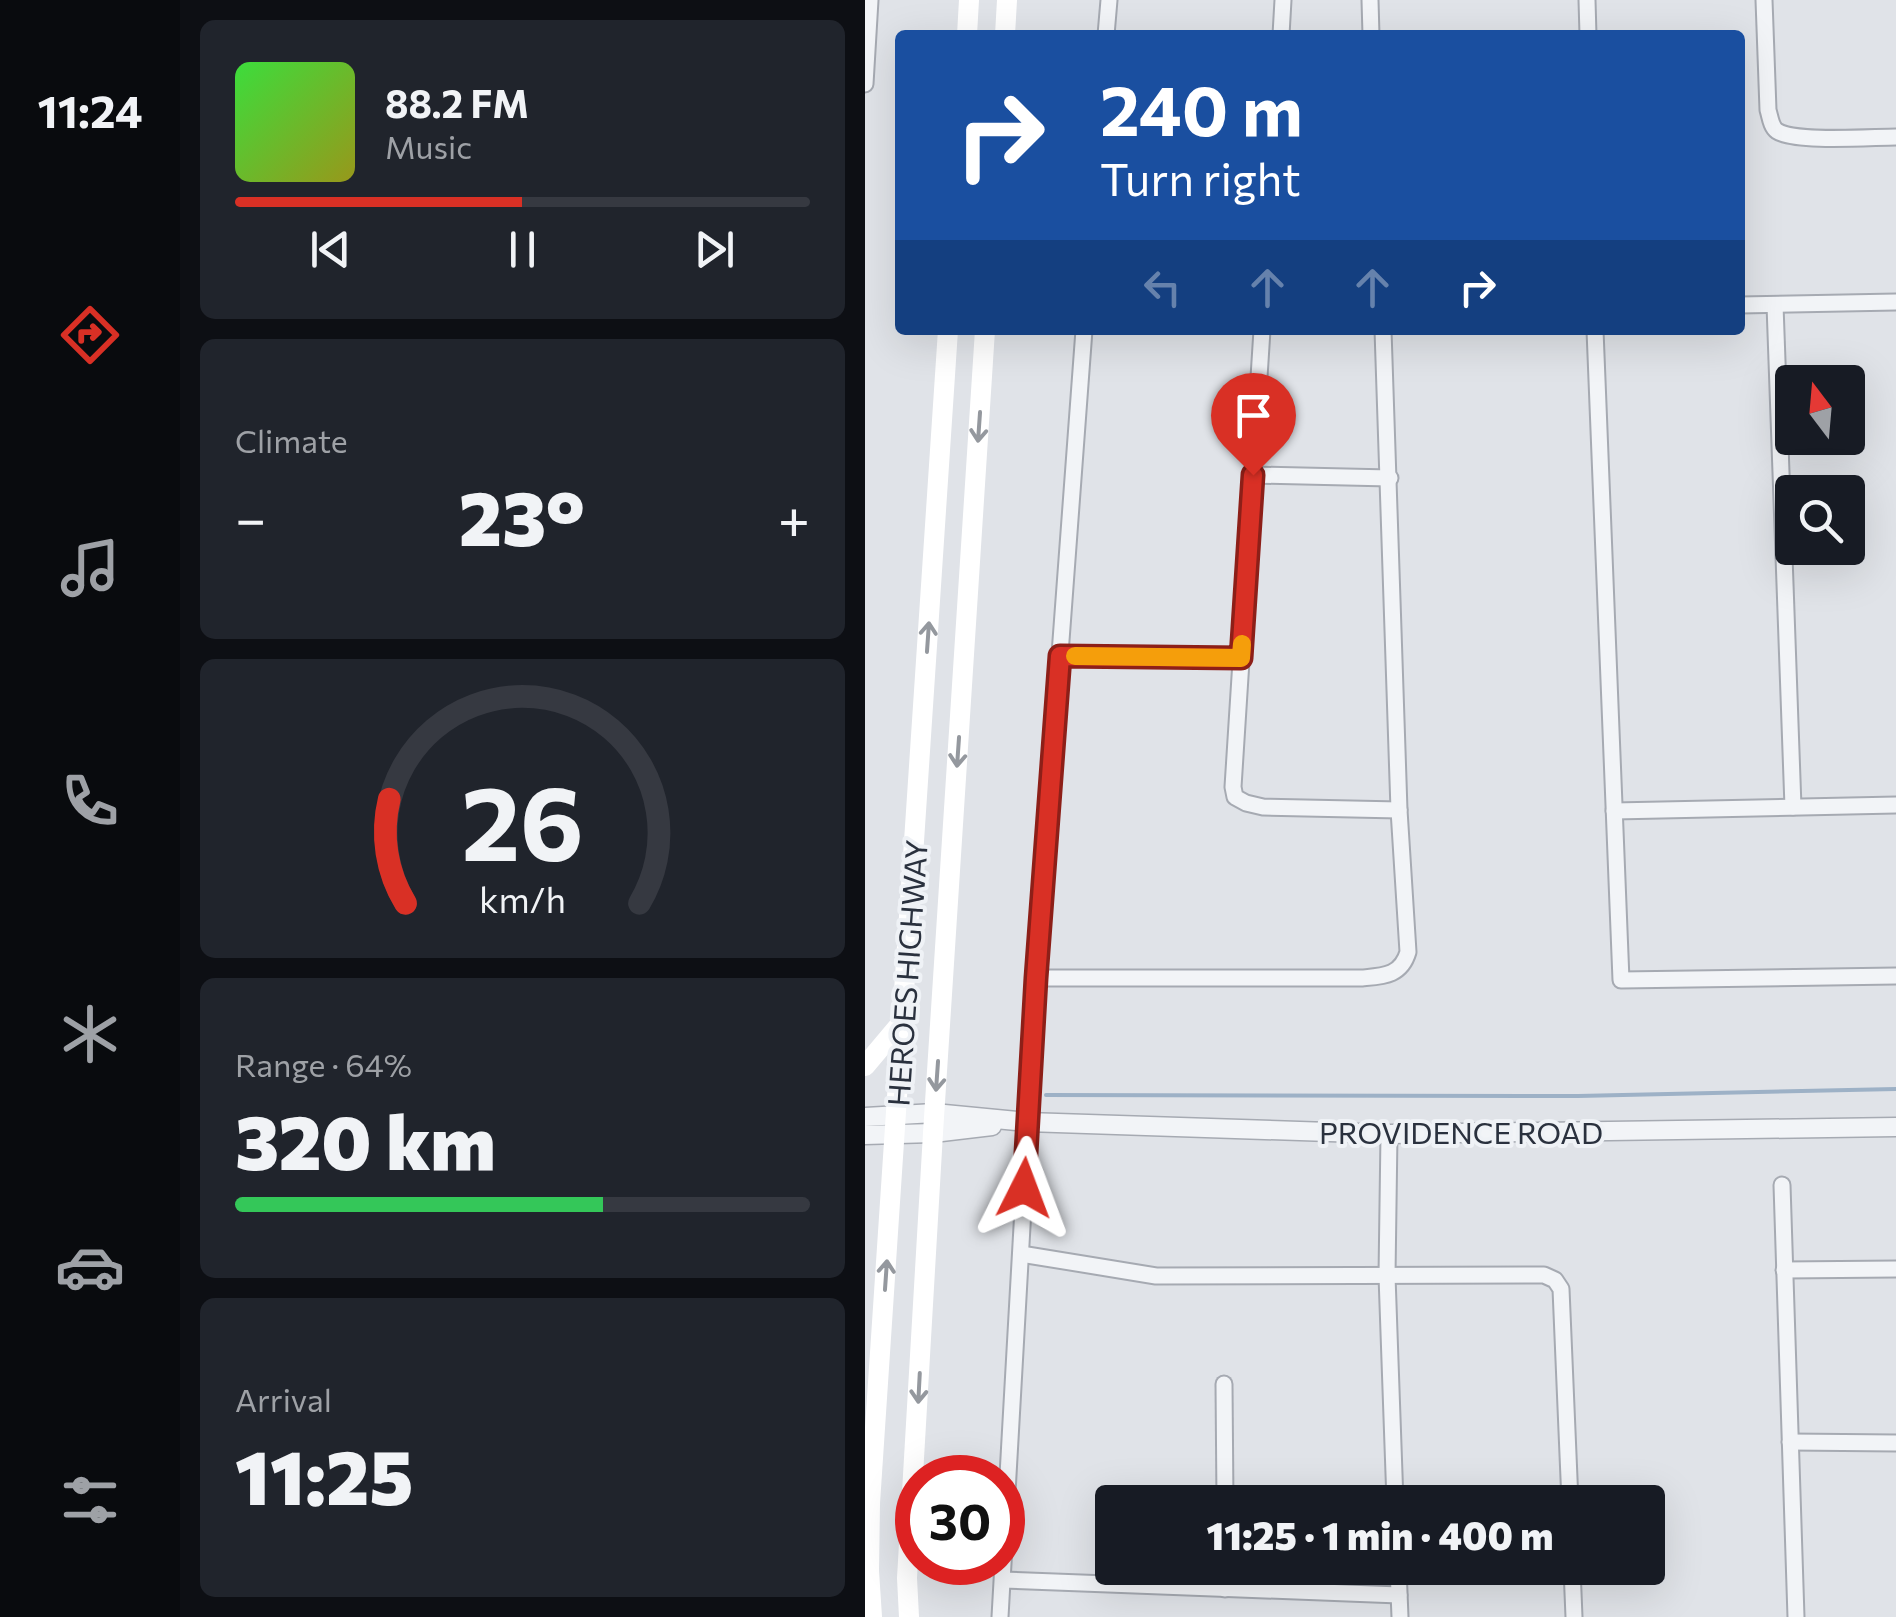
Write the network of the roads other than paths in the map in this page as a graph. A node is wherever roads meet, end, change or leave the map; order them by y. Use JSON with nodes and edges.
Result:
{"nodes":[{"id":1,"x":871,"y":0,"type":"edge"},
{"id":2,"x":969,"y":0,"type":"edge"},
{"id":3,"x":1007,"y":0,"type":"edge"},
{"id":4,"x":1109,"y":0,"type":"edge"},
{"id":5,"x":1283,"y":0,"type":"edge"},
{"id":6,"x":1370,"y":0,"type":"edge"},
{"id":7,"x":1587,"y":0,"type":"edge"},
{"id":8,"x":1764,"y":0,"type":"edge"},
{"id":9,"x":967,"y":30,"type":"edge"},
{"id":10,"x":1005,"y":30,"type":"edge"},
{"id":11,"x":1106,"y":30,"type":"edge"},
{"id":12,"x":1281,"y":30,"type":"edge"},
{"id":13,"x":1371,"y":30,"type":"edge"},
{"id":14,"x":1588,"y":30,"type":"edge"},
{"id":15,"x":865,"y":84,"type":"edge"},
{"id":16,"x":1896,"y":136,"type":"edge"},
{"id":17,"x":1896,"y":302,"type":"edge"},
{"id":18,"x":1745,"y":305,"type":"edge"},
{"id":19,"x":1775,"y":305,"type":"junction"},
{"id":20,"x":948,"y":335,"type":"edge"},
{"id":21,"x":985,"y":335,"type":"edge"},
{"id":22,"x":1084,"y":335,"type":"edge"},
{"id":23,"x":1262,"y":335,"type":"edge"},
{"id":24,"x":1383,"y":335,"type":"edge"},
{"id":25,"x":1595,"y":335,"type":"edge"},
{"id":26,"x":1253,"y":475,"type":"junction"},
{"id":27,"x":1389,"y":478,"type":"junction"},
{"id":28,"x":1060,"y":656,"type":"junction"},
{"id":29,"x":1241,"y":658,"type":"junction"},
{"id":30,"x":1896,"y":804,"type":"edge"},
{"id":31,"x":1793,"y":807,"type":"junction"},
{"id":32,"x":1399,"y":810,"type":"junction"},
{"id":33,"x":1614,"y":811,"type":"junction"},
{"id":34,"x":1896,"y":976,"type":"edge"},
{"id":35,"x":1036,"y":978,"type":"junction"},
{"id":36,"x":903,"y":1021,"type":"junction"},
{"id":37,"x":865,"y":1066,"type":"edge"},
{"id":38,"x":865,"y":1117,"type":"edge"},
{"id":39,"x":1027,"y":1122,"type":"junction"},
{"id":40,"x":934,"y":1123,"type":"junction"},
{"id":41,"x":1896,"y":1127,"type":"edge"},
{"id":42,"x":865,"y":1134,"type":"edge"},
{"id":43,"x":895,"y":1134,"type":"junction"},
{"id":44,"x":1389,"y":1134,"type":"junction"},
{"id":45,"x":1781,"y":1186,"type":"dead end"},
{"id":46,"x":1021,"y":1254,"type":"junction"},
{"id":47,"x":1783,"y":1270,"type":"junction"},
{"id":48,"x":1896,"y":1270,"type":"edge"},
{"id":49,"x":1387,"y":1276,"type":"junction"},
{"id":50,"x":1224,"y":1384,"type":"dead end"},
{"id":51,"x":1790,"y":1442,"type":"junction"},
{"id":52,"x":1896,"y":1443,"type":"edge"},
{"id":53,"x":1010,"y":1455,"type":"edge"},
{"id":54,"x":1225,"y":1485,"type":"edge"},
{"id":55,"x":1394,"y":1485,"type":"edge"},
{"id":56,"x":1568,"y":1485,"type":"edge"},
{"id":57,"x":1025,"y":1581,"type":"edge"},
{"id":58,"x":1003,"y":1585,"type":"edge"},
{"id":59,"x":1399,"y":1585,"type":"edge"},
{"id":60,"x":1573,"y":1585,"type":"edge"},
{"id":61,"x":1225,"y":1588,"type":"joint"},
{"id":62,"x":1399,"y":1596,"type":"junction"},
{"id":63,"x":872,"y":1617,"type":"edge"},
{"id":64,"x":909,"y":1617,"type":"edge"},
{"id":65,"x":1000,"y":1617,"type":"edge"},
{"id":66,"x":1400,"y":1617,"type":"edge"},
{"id":67,"x":1574,"y":1617,"type":"edge"},
{"id":68,"x":1796,"y":1617,"type":"edge"}],
"edges":[{"from":1,"to":15,"type":"street"},
{"from":2,"to":9,"type":"main road"},
{"from":3,"to":10,"type":"main road"},
{"from":4,"to":11,"type":"street"},
{"from":5,"to":12,"type":"street"},
{"from":6,"to":13,"type":"street"},
{"from":7,"to":14,"type":"street"},
{"from":8,"to":16,"type":"street"},
{"from":17,"to":19,"type":"street"},
{"from":18,"to":19,"type":"street"},
{"from":19,"to":31,"type":"street"},
{"from":36,"to":20,"type":"main road","name":"HEROES HIGHWAY","one_way":true},
{"from":21,"to":40,"type":"main road","name":"HEROES HIGHWAY","one_way":true},
{"from":22,"to":28,"type":"street"},
{"from":23,"to":26,"type":"street"},
{"from":24,"to":27,"type":"street"},
{"from":25,"to":33,"type":"street"},
{"from":26,"to":27,"type":"street"},
{"from":26,"to":29,"type":"street"},
{"from":27,"to":32,"type":"street"},
{"from":28,"to":29,"type":"street"},
{"from":28,"to":35,"type":"street"},
{"from":29,"to":32,"type":"street"},
{"from":30,"to":31,"type":"street"},
{"from":31,"to":33,"type":"street"},
{"from":32,"to":35,"type":"street"},
{"from":33,"to":34,"type":"street"},
{"from":35,"to":39,"type":"street"},
{"from":36,"to":37,"type":"main road"},
{"from":36,"to":43,"type":"main road","name":"HEROES HIGHWAY"},
{"from":38,"to":43,"type":"street","name":"PROVIDENCE ROAD"},
{"from":39,"to":40,"type":"street","name":"PROVIDENCE ROAD"},
{"from":39,"to":44,"type":"street","name":"PROVIDENCE ROAD"},
{"from":39,"to":46,"type":"street"},
{"from":40,"to":43,"type":"street","name":"PROVIDENCE ROAD"},
{"from":40,"to":64,"type":"main road","name":"HEROES HIGHWAY","one_way":true},
{"from":41,"to":44,"type":"street","name":"PROVIDENCE ROAD"},
{"from":42,"to":43,"type":"street","name":"PROVIDENCE ROAD"},
{"from":63,"to":43,"type":"main road","name":"HEROES HIGHWAY","one_way":true},
{"from":44,"to":49,"type":"street"},
{"from":45,"to":47,"type":"street"},
{"from":46,"to":49,"type":"street"},
{"from":46,"to":53,"type":"street"},
{"from":47,"to":48,"type":"street"},
{"from":47,"to":51,"type":"street"},
{"from":49,"to":55,"type":"street"},
{"from":49,"to":56,"type":"street"},
{"from":50,"to":54,"type":"street"},
{"from":51,"to":52,"type":"street"},
{"from":51,"to":68,"type":"street"},
{"from":57,"to":61,"type":"street"},
{"from":58,"to":65,"type":"street"},
{"from":59,"to":62,"type":"street"},
{"from":60,"to":67,"type":"street"},
{"from":61,"to":62,"type":"street"},
{"from":62,"to":66,"type":"street"}]}
